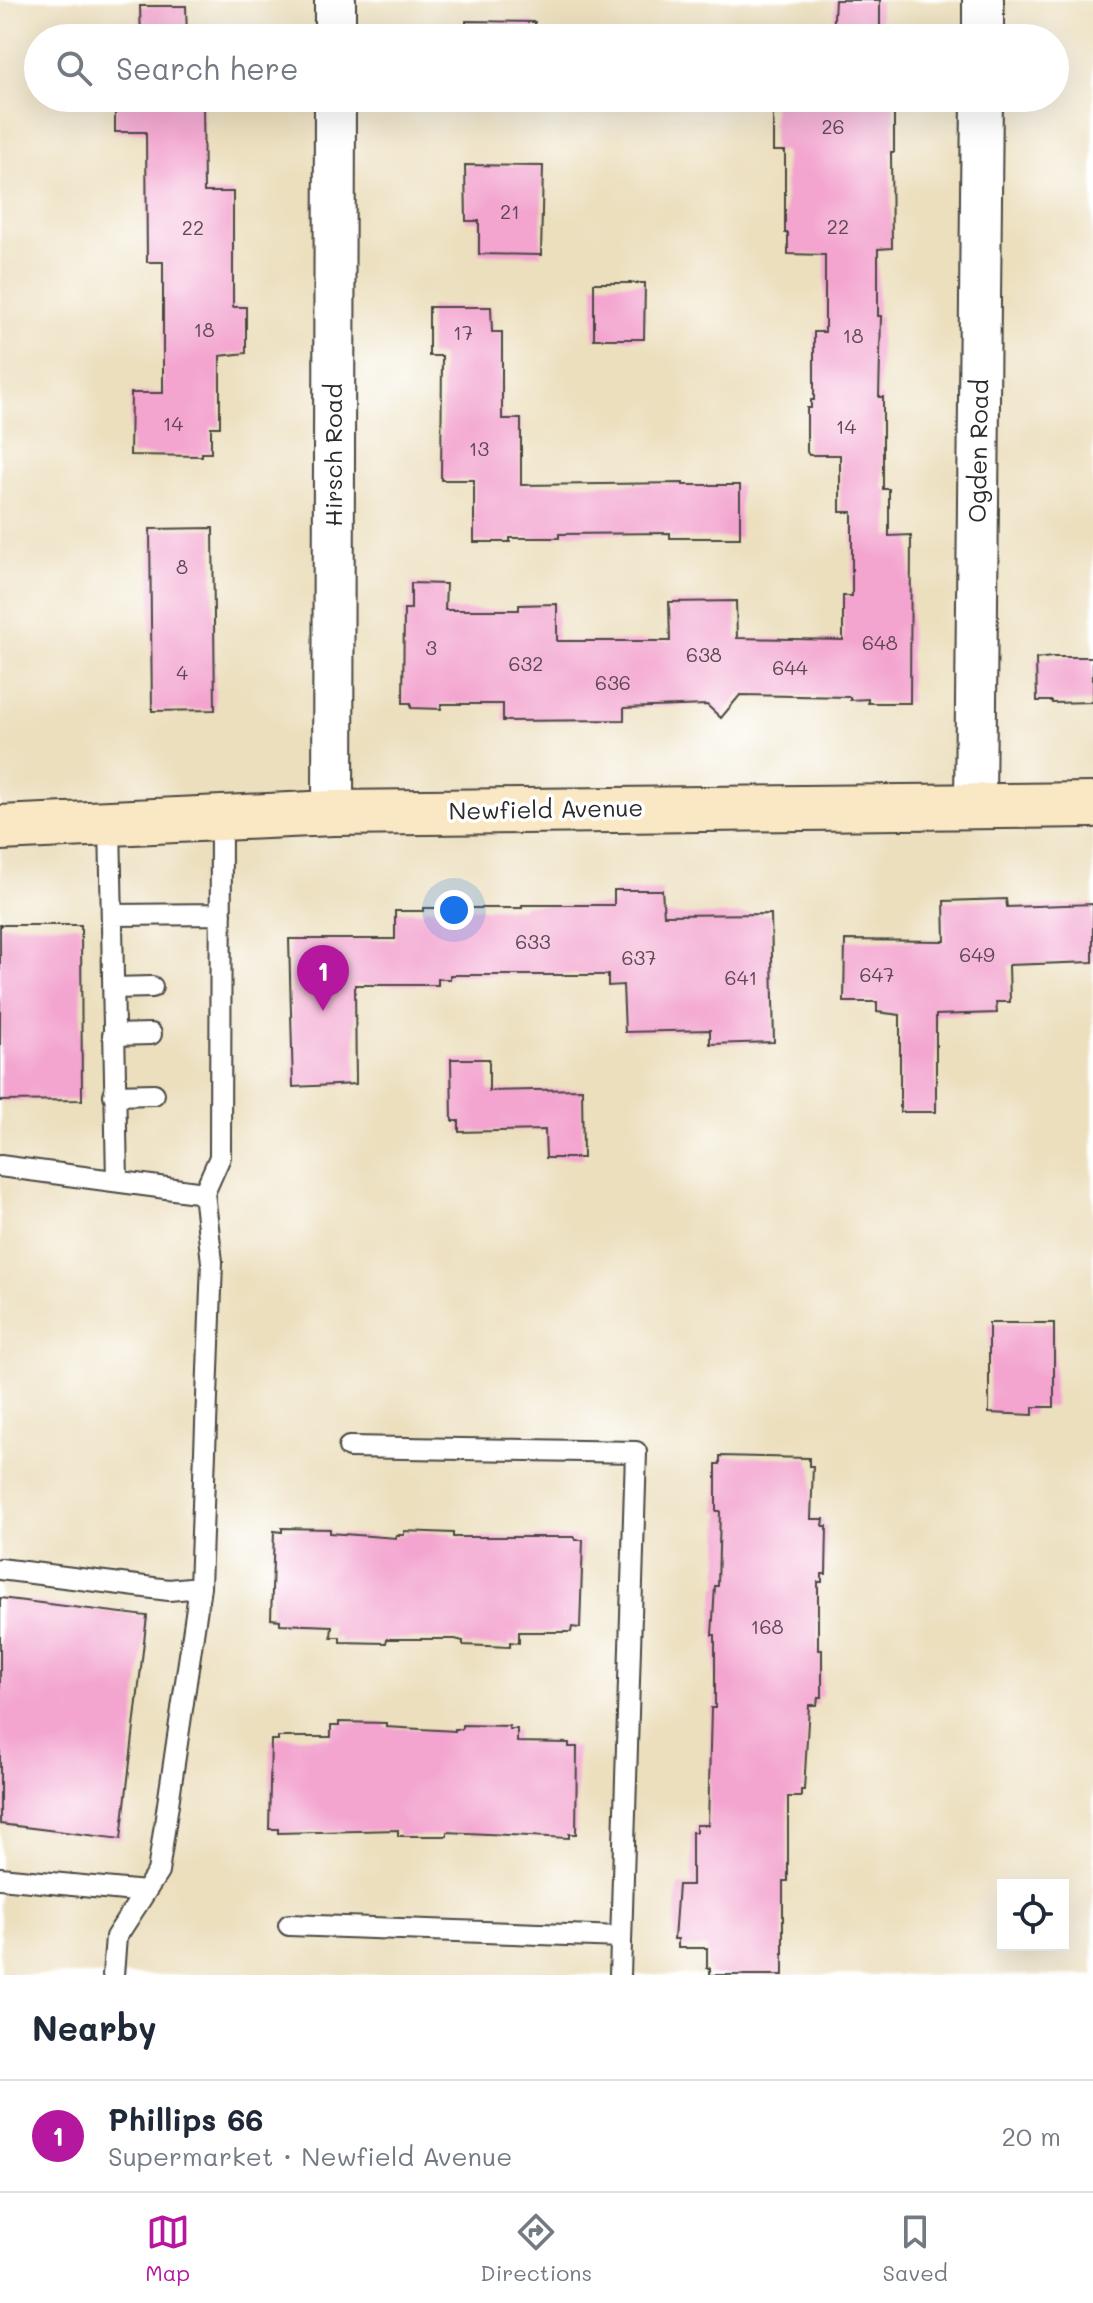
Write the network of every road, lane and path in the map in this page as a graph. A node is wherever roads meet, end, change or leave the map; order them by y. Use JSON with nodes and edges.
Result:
{"nodes":[{"id":1,"x":335,"y":0,"type":"edge"},
{"id":2,"x":983,"y":0,"type":"edge"},
{"id":3,"x":335,"y":24,"type":"edge"},
{"id":4,"x":983,"y":24,"type":"edge"},
{"id":5,"x":335,"y":112,"type":"edge"},
{"id":6,"x":982,"y":112,"type":"edge"},
{"id":7,"x":975,"y":804,"type":"junction"},
{"id":8,"x":1093,"y":805,"type":"edge"},
{"id":9,"x":333,"y":813,"type":"junction"},
{"id":10,"x":221,"y":818,"type":"junction"},
{"id":11,"x":110,"y":823,"type":"junction"},
{"id":12,"x":0,"y":828,"type":"edge"},
{"id":13,"x":221,"y":914,"type":"junction"},
{"id":14,"x":112,"y":915,"type":"junction"},
{"id":15,"x":152,"y":987,"type":"dead end"},
{"id":16,"x":113,"y":988,"type":"junction"},
{"id":17,"x":151,"y":1034,"type":"dead end"},
{"id":18,"x":113,"y":1035,"type":"junction"},
{"id":19,"x":154,"y":1094,"type":"dead end"},
{"id":20,"x":114,"y":1095,"type":"junction"},
{"id":21,"x":0,"y":1166,"type":"edge"},
{"id":22,"x":117,"y":1181,"type":"junction"},
{"id":23,"x":204,"y":1193,"type":"junction"},
{"id":24,"x":349,"y":1447,"type":"dead end"},
{"id":25,"x":0,"y":1569,"type":"edge"},
{"id":26,"x":200,"y":1587,"type":"junction"},
{"id":27,"x":0,"y":1878,"type":"edge"},
{"id":28,"x":145,"y":1892,"type":"junction"},
{"id":29,"x":289,"y":1925,"type":"dead end"},
{"id":30,"x":621,"y":1937,"type":"junction"},
{"id":31,"x":113,"y":1975,"type":"edge"},
{"id":32,"x":620,"y":1975,"type":"edge"}],
"edges":[{"from":1,"to":3,"type":"street"},
{"from":2,"to":4,"type":"street"},
{"from":5,"to":9,"type":"street","name":"Hirsch Road"},
{"from":6,"to":7,"type":"street","name":"Ogden Road"},
{"from":7,"to":8,"type":"main road","name":"Newfield Avenue"},
{"from":7,"to":9,"type":"main road","name":"Newfield Avenue"},
{"from":9,"to":10,"type":"main road","name":"Newfield Avenue"},
{"from":10,"to":11,"type":"main road","name":"Newfield Avenue"},
{"from":10,"to":13,"type":"lane"},
{"from":11,"to":12,"type":"main road","name":"Newfield Avenue"},
{"from":11,"to":14,"type":"lane"},
{"from":13,"to":14,"type":"lane"},
{"from":13,"to":23,"type":"lane"},
{"from":14,"to":16,"type":"lane"},
{"from":15,"to":16,"type":"lane"},
{"from":16,"to":18,"type":"lane"},
{"from":17,"to":18,"type":"lane"},
{"from":18,"to":20,"type":"lane"},
{"from":19,"to":20,"type":"lane"},
{"from":20,"to":22,"type":"lane"},
{"from":21,"to":22,"type":"lane"},
{"from":22,"to":23,"type":"lane"},
{"from":23,"to":26,"type":"lane"},
{"from":24,"to":30,"type":"lane"},
{"from":25,"to":26,"type":"lane"},
{"from":26,"to":28,"type":"lane"},
{"from":27,"to":28,"type":"lane"},
{"from":28,"to":31,"type":"lane"},
{"from":29,"to":30,"type":"lane"},
{"from":30,"to":32,"type":"lane"}]}
